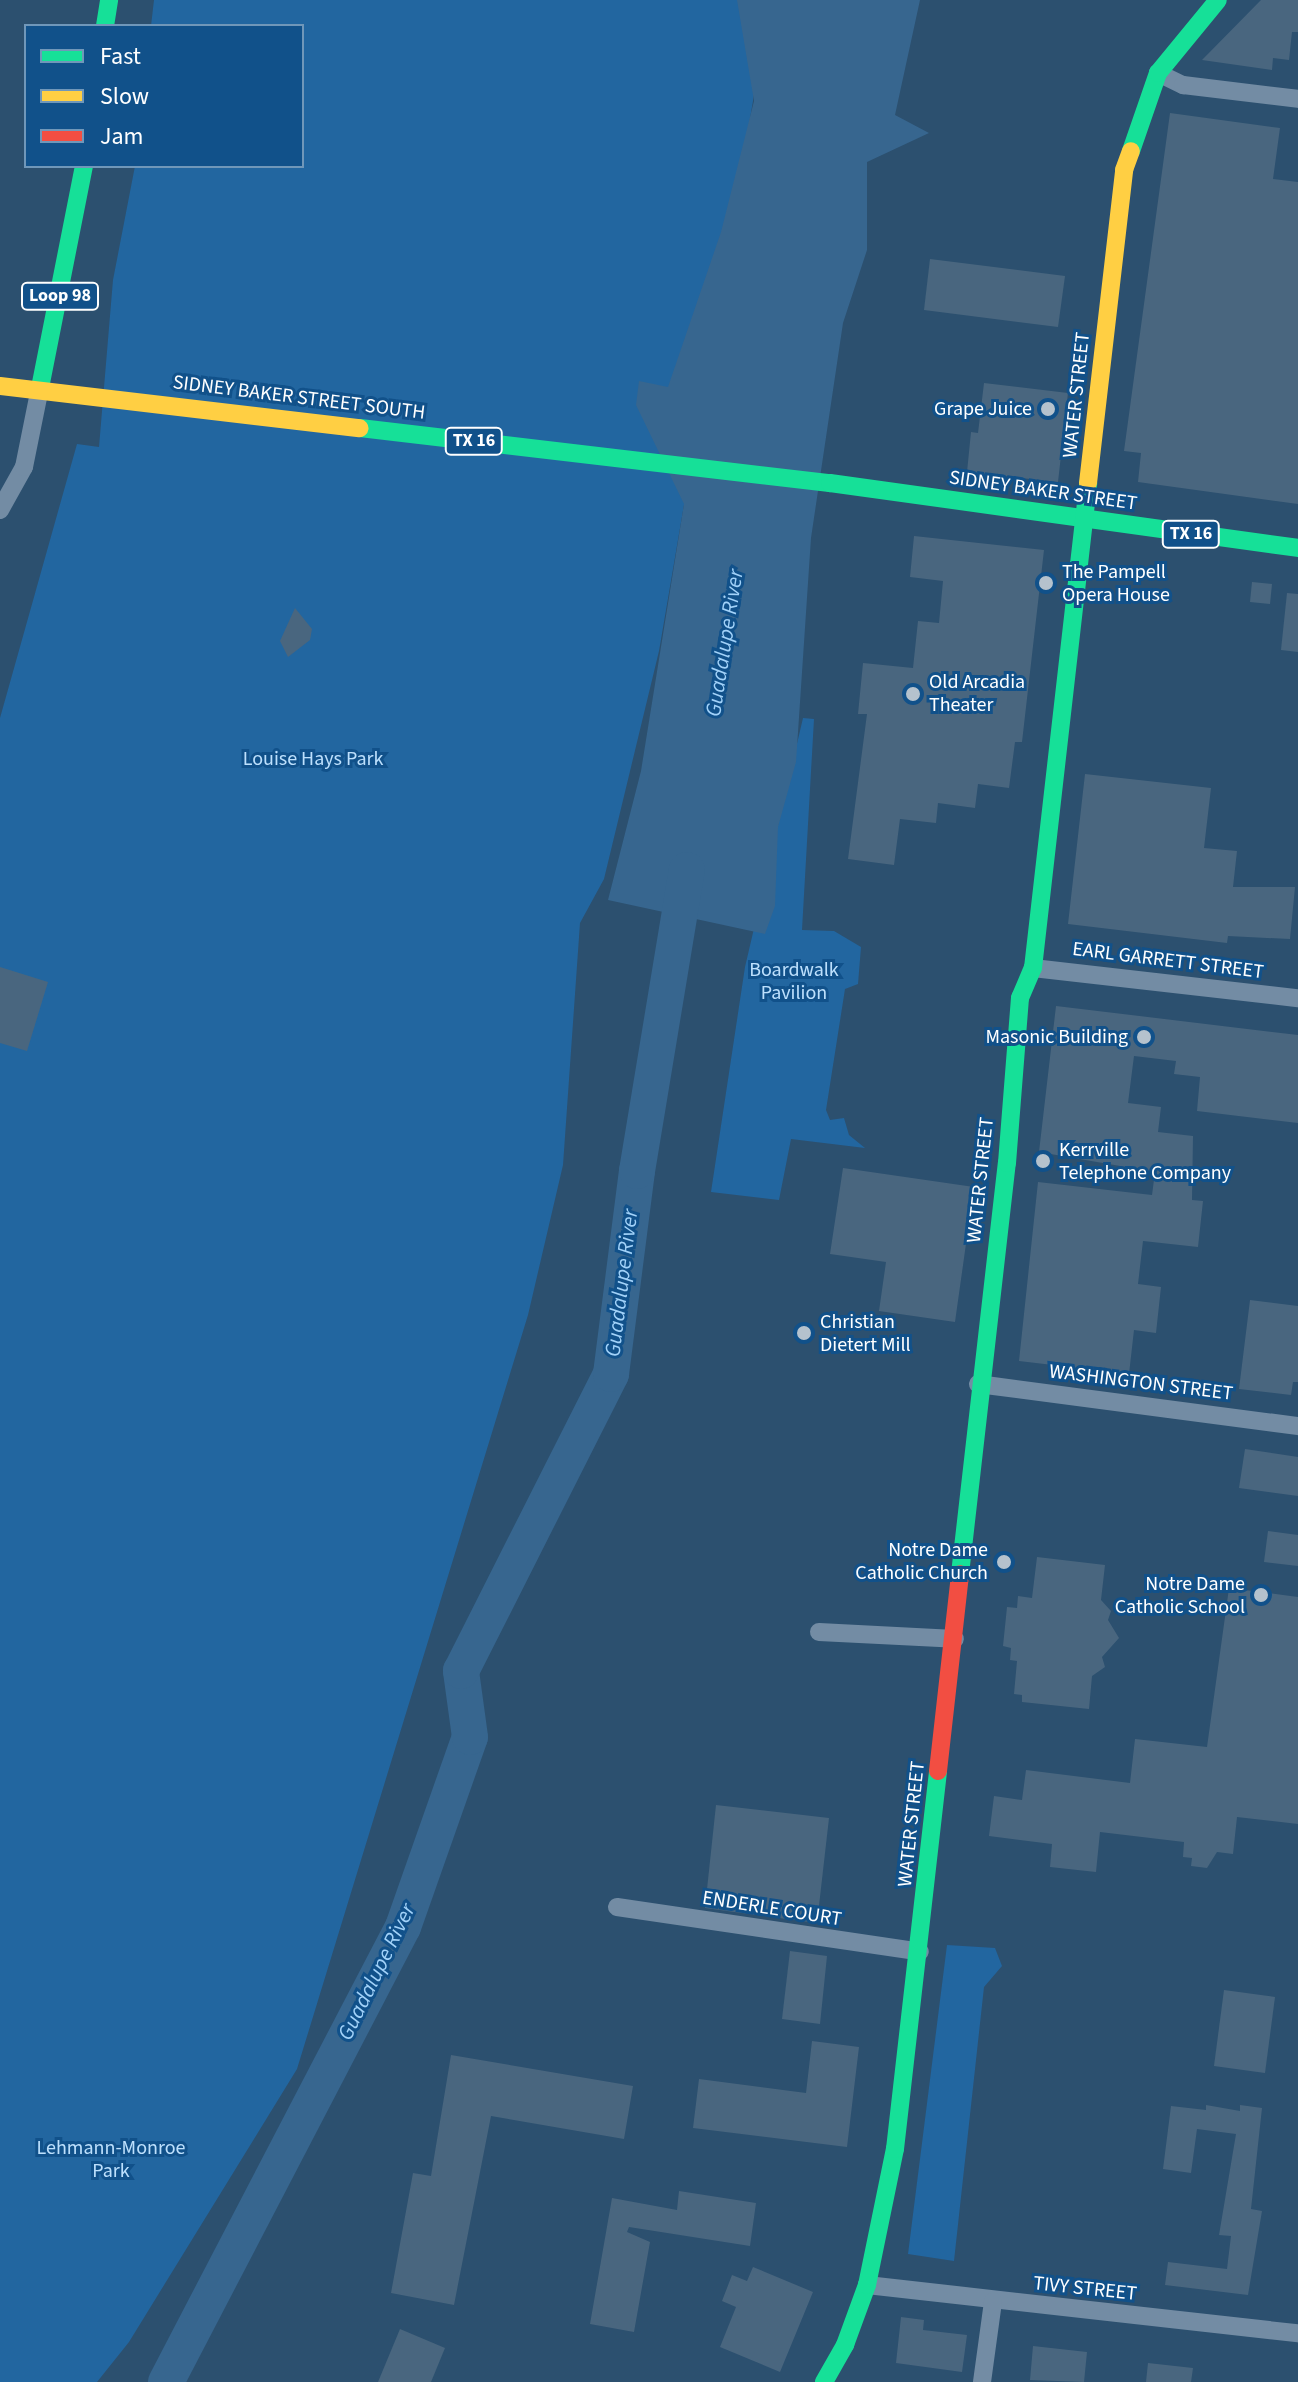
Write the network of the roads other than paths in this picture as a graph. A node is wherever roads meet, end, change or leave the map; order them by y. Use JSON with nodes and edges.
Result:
{"nodes":[{"id":1,"x":109,"y":0,"type":"edge"},
{"id":2,"x":1218,"y":0,"type":"edge"},
{"id":3,"x":105,"y":24,"type":"edge"},
{"id":4,"x":1158,"y":73,"type":"junction"},
{"id":5,"x":1298,"y":99,"type":"edge"},
{"id":6,"x":84,"y":168,"type":"edge"},
{"id":7,"x":0,"y":386,"type":"edge"},
{"id":8,"x":40,"y":388,"type":"junction"},
{"id":9,"x":830,"y":483,"type":"joint"},
{"id":10,"x":0,"y":510,"type":"edge"},
{"id":11,"x":1084,"y":520,"type":"junction"},
{"id":12,"x":1298,"y":548,"type":"edge"},
{"id":13,"x":1033,"y":968,"type":"junction"},
{"id":14,"x":1298,"y":998,"type":"edge"},
{"id":15,"x":978,"y":1384,"type":"junction"},
{"id":16,"x":1298,"y":1426,"type":"edge"},
{"id":17,"x":819,"y":1632,"type":"dead end"},
{"id":18,"x":955,"y":1639,"type":"junction"},
{"id":19,"x":617,"y":1907,"type":"dead end"},
{"id":20,"x":920,"y":1952,"type":"junction"},
{"id":21,"x":867,"y":2285,"type":"junction"},
{"id":22,"x":993,"y":2302,"type":"junction"},
{"id":23,"x":1298,"y":2333,"type":"edge"},
{"id":24,"x":824,"y":2382,"type":"edge"},
{"id":25,"x":982,"y":2382,"type":"edge"}],
"edges":[{"from":1,"to":3,"type":"street"},
{"from":2,"to":4,"type":"street","name":"WATER STREET"},
{"from":4,"to":5,"type":"street"},
{"from":4,"to":11,"type":"street","name":"WATER STREET"},
{"from":6,"to":8,"type":"street","number":"Loop 98"},
{"from":7,"to":8,"type":"street","name":"SIDNEY BAKER STREET SOUTH","number":"TX 16"},
{"from":8,"to":9,"type":"street","name":"SIDNEY BAKER STREET SOUTH","number":"TX 16"},
{"from":8,"to":10,"type":"street"},
{"from":9,"to":11,"type":"street","name":"SIDNEY BAKER STREET","number":"TX 16"},
{"from":11,"to":12,"type":"street","name":"SIDNEY BAKER STREET","number":"TX 16"},
{"from":11,"to":13,"type":"street","name":"WATER STREET"},
{"from":13,"to":14,"type":"street","name":"EARL GARRETT STREET"},
{"from":13,"to":15,"type":"street","name":"WATER STREET"},
{"from":15,"to":16,"type":"street","name":"WASHINGTON STREET"},
{"from":15,"to":18,"type":"street","name":"WATER STREET"},
{"from":17,"to":18,"type":"street"},
{"from":18,"to":20,"type":"street","name":"WATER STREET"},
{"from":19,"to":20,"type":"street","name":"ENDERLE COURT"},
{"from":20,"to":21,"type":"street","name":"WATER STREET"},
{"from":21,"to":22,"type":"street","name":"TIVY STREET"},
{"from":21,"to":24,"type":"street","name":"WATER STREET"},
{"from":22,"to":23,"type":"street","name":"TIVY STREET"},
{"from":22,"to":25,"type":"street"}]}
